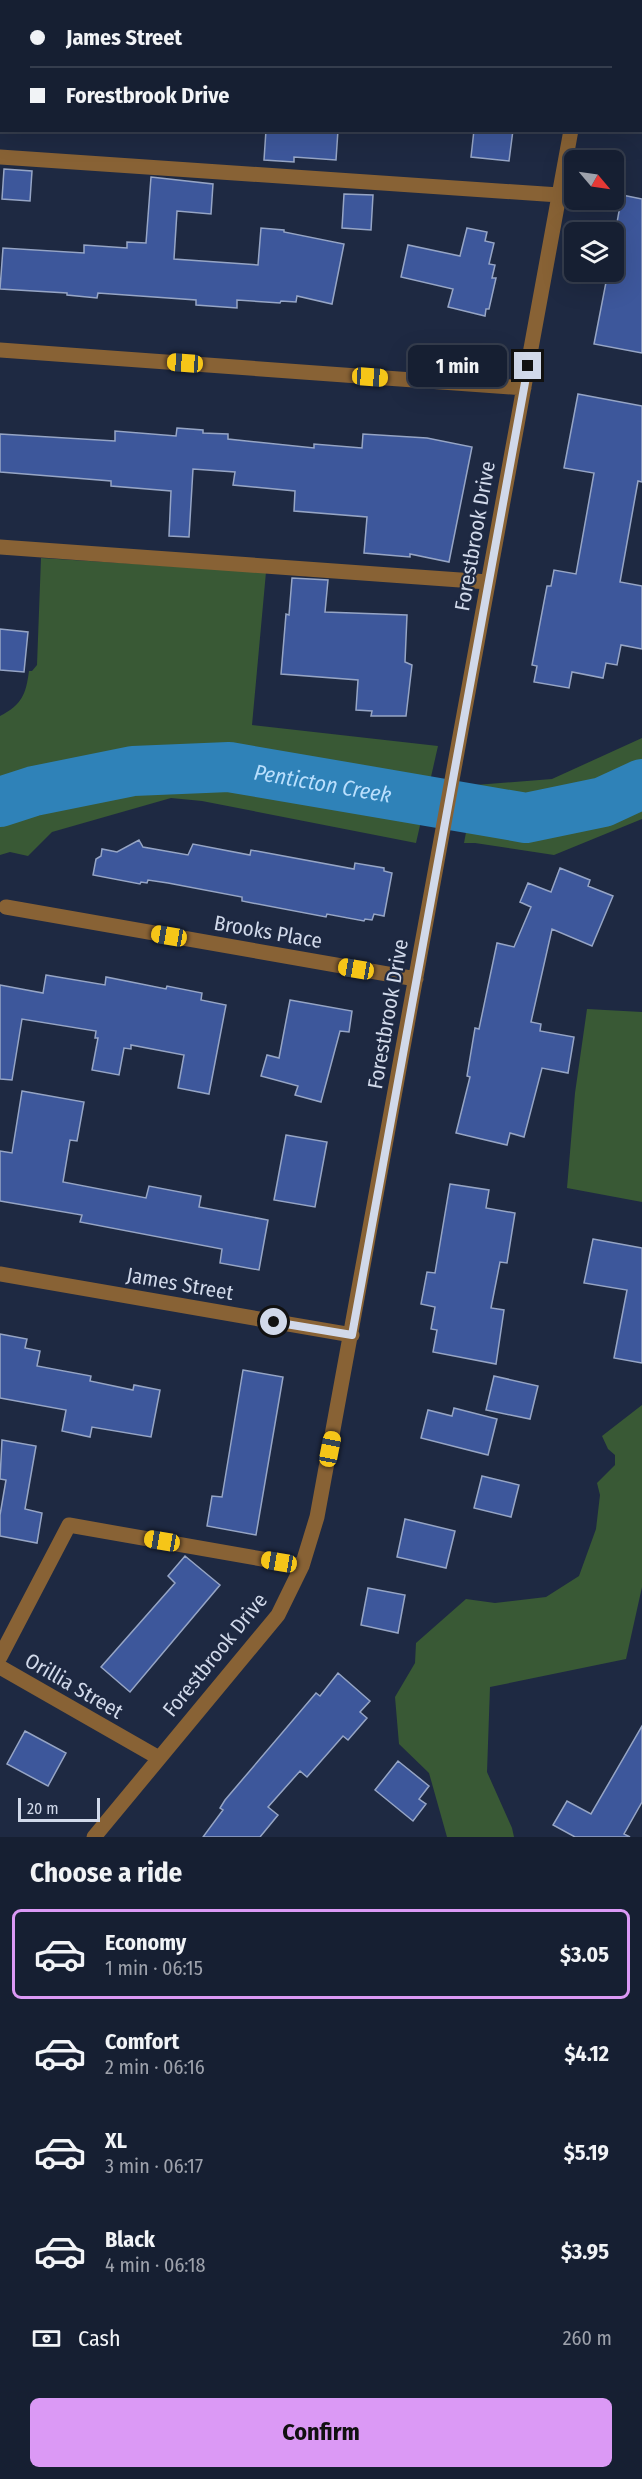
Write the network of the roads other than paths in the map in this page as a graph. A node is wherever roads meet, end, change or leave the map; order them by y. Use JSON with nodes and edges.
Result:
{"nodes":[{"id":1,"x":571,"y":132,"type":"edge"},
{"id":2,"x":0,"y":157,"type":"edge"},
{"id":3,"x":559,"y":195,"type":"junction"},
{"id":4,"x":0,"y":350,"type":"edge"},
{"id":5,"x":524,"y":388,"type":"junction"},
{"id":6,"x":0,"y":547,"type":"edge"},
{"id":7,"x":488,"y":582,"type":"junction"},
{"id":8,"x":6,"y":907,"type":"dead end"},
{"id":9,"x":416,"y":979,"type":"junction"},
{"id":10,"x":0,"y":1274,"type":"edge"},
{"id":11,"x":352,"y":1335,"type":"junction"},
{"id":12,"x":302,"y":1566,"type":"junction"},
{"id":13,"x":0,"y":1657,"type":"edge"},
{"id":14,"x":0,"y":1667,"type":"edge"},
{"id":15,"x":159,"y":1758,"type":"junction"},
{"id":16,"x":94,"y":1837,"type":"edge"}],
"edges":[{"from":1,"to":3,"type":"street","name":"Forestbrook Drive"},
{"from":2,"to":3,"type":"street"},
{"from":3,"to":5,"type":"street","name":"Forestbrook Drive"},
{"from":4,"to":5,"type":"street"},
{"from":5,"to":7,"type":"street","name":"Forestbrook Drive"},
{"from":6,"to":7,"type":"street"},
{"from":7,"to":9,"type":"street","name":"Forestbrook Drive"},
{"from":8,"to":9,"type":"street","name":"Brooks Place"},
{"from":9,"to":11,"type":"street","name":"Forestbrook Drive"},
{"from":10,"to":11,"type":"street","name":"James Street"},
{"from":11,"to":12,"type":"street","name":"Forestbrook Drive"},
{"from":12,"to":13,"type":"street"},
{"from":12,"to":15,"type":"street","name":"Forestbrook Drive"},
{"from":14,"to":15,"type":"street","name":"Orillia Street"},
{"from":15,"to":16,"type":"street","name":"Forestbrook Drive"}]}
